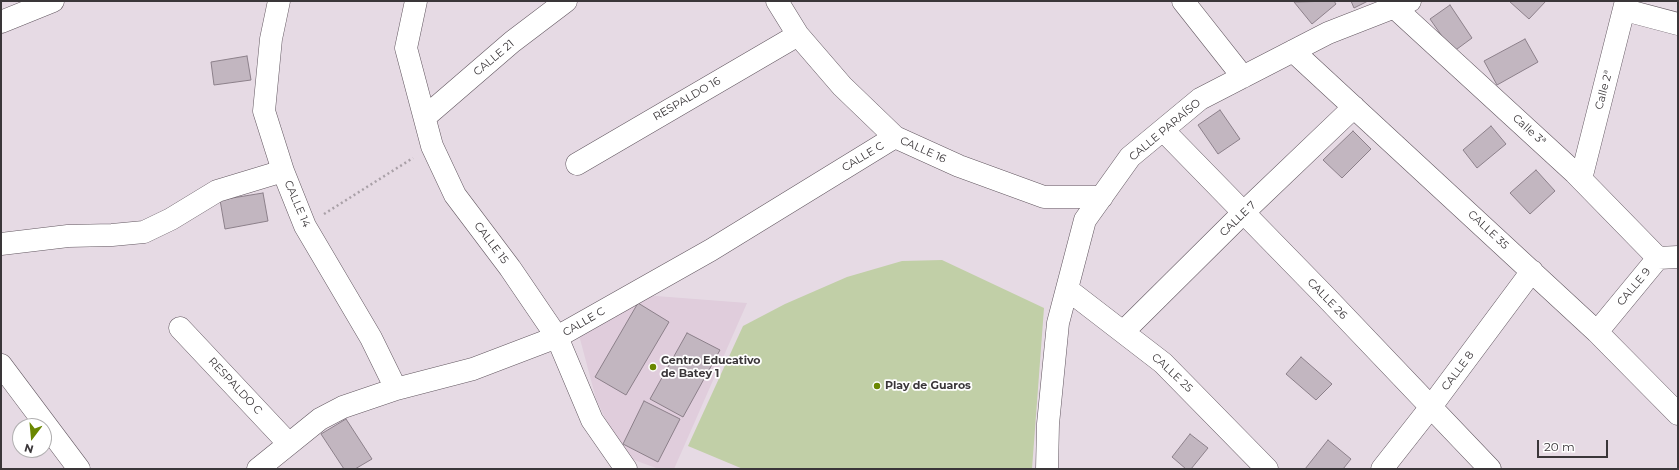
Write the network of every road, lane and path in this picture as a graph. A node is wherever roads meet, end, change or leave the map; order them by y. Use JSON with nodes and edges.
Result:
{"nodes":[{"id":1,"x":53,"y":1,"type":"edge"},
{"id":2,"x":279,"y":1,"type":"edge"},
{"id":3,"x":416,"y":1,"type":"edge"},
{"id":4,"x":566,"y":1,"type":"edge"},
{"id":5,"x":777,"y":1,"type":"edge"},
{"id":6,"x":1183,"y":1,"type":"edge"},
{"id":7,"x":1402,"y":4,"type":"edge"},
{"id":8,"x":1626,"y":6,"type":"edge"},
{"id":9,"x":1,"y":22,"type":"edge"},
{"id":10,"x":1678,"y":24,"type":"edge"},
{"id":11,"x":798,"y":35,"type":"junction"},
{"id":12,"x":1293,"y":51,"type":"junction"},
{"id":13,"x":1243,"y":77,"type":"junction"},
{"id":14,"x":1354,"y":107,"type":"junction"},
{"id":15,"x":425,"y":117,"type":"junction"},
{"id":16,"x":1163,"y":130,"type":"junction"},
{"id":17,"x":895,"y":137,"type":"junction"},
{"id":18,"x":432,"y":146,"type":"junction"},
{"id":19,"x":577,"y":164,"type":"dead end"},
{"id":20,"x":283,"y":171,"type":"junction"},
{"id":21,"x":1581,"y":179,"type":"junction"},
{"id":22,"x":1102,"y":196,"type":"junction"},
{"id":23,"x":1243,"y":213,"type":"junction"},
{"id":24,"x":305,"y":226,"type":"junction"},
{"id":25,"x":1,"y":244,"type":"edge"},
{"id":26,"x":1668,"y":258,"type":"edge"},
{"id":27,"x":1532,"y":271,"type":"junction"},
{"id":28,"x":1067,"y":288,"type":"junction"},
{"id":29,"x":180,"y":328,"type":"dead end"},
{"id":30,"x":1123,"y":332,"type":"junction"},
{"id":31,"x":1597,"y":332,"type":"junction"},
{"id":32,"x":558,"y":337,"type":"junction"},
{"id":33,"x":1,"y":365,"type":"edge"},
{"id":34,"x":396,"y":389,"type":"junction"},
{"id":35,"x":1430,"y":408,"type":"junction"},
{"id":36,"x":1678,"y":414,"type":"edge"},
{"id":37,"x":289,"y":444,"type":"junction"},
{"id":38,"x":79,"y":469,"type":"edge"},
{"id":39,"x":258,"y":469,"type":"edge"},
{"id":40,"x":626,"y":469,"type":"edge"},
{"id":41,"x":1047,"y":469,"type":"edge"},
{"id":42,"x":1267,"y":469,"type":"edge"},
{"id":43,"x":1382,"y":469,"type":"edge"},
{"id":44,"x":1490,"y":469,"type":"edge"}],
"edges":[{"from":1,"to":9,"type":"street"},
{"from":2,"to":20,"type":"street","name":"CALLE 14"},
{"from":3,"to":15,"type":"street","name":"CALLE 15"},
{"from":4,"to":15,"type":"street","name":"CALLE 21"},
{"from":5,"to":11,"type":"street","name":"CALLE 16"},
{"from":6,"to":13,"type":"street"},
{"from":7,"to":12,"type":"street","name":"CALLE PARAÍSO"},
{"from":7,"to":21,"type":"street","name":"Calle 3ª"},
{"from":8,"to":10,"type":"street"},
{"from":8,"to":21,"type":"street","name":"Calle 2ª"},
{"from":11,"to":17,"type":"street","name":"CALLE 16"},
{"from":11,"to":19,"type":"street","name":"RESPALDO 16"},
{"from":12,"to":13,"type":"street","name":"CALLE PARAÍSO"},
{"from":12,"to":14,"type":"street","name":"CALLE 35"},
{"from":13,"to":16,"type":"street","name":"CALLE PARAÍSO"},
{"from":14,"to":23,"type":"street","name":"CALLE 7"},
{"from":14,"to":27,"type":"street","name":"CALLE 35"},
{"from":15,"to":18,"type":"street","name":"CALLE 15"},
{"from":16,"to":22,"type":"street","name":"CALLE PARAÍSO"},
{"from":16,"to":23,"type":"street","name":"CALLE 26"},
{"from":17,"to":22,"type":"street","name":"CALLE 16"},
{"from":17,"to":32,"type":"street","name":"CALLE C"},
{"from":18,"to":24,"type":"path"},
{"from":18,"to":32,"type":"street","name":"CALLE 15"},
{"from":20,"to":24,"type":"street","name":"CALLE 14"},
{"from":20,"to":25,"type":"street"},
{"from":21,"to":26,"type":"street","name":"Calle 3ª"},
{"from":22,"to":28,"type":"street","name":"CALLE PARAÍSO"},
{"from":23,"to":30,"type":"street","name":"CALLE 7"},
{"from":23,"to":35,"type":"street","name":"CALLE 26"},
{"from":24,"to":34,"type":"street","name":"CALLE 14"},
{"from":26,"to":31,"type":"street","name":"CALLE 9"},
{"from":27,"to":31,"type":"street","name":"CALLE 35"},
{"from":27,"to":35,"type":"street","name":"CALLE 8"},
{"from":28,"to":30,"type":"street","name":"CALLE 25"},
{"from":28,"to":41,"type":"street","name":"CALLE PARAÍSO"},
{"from":29,"to":37,"type":"street","name":"RESPALDO C"},
{"from":30,"to":42,"type":"street","name":"CALLE 25"},
{"from":31,"to":36,"type":"street","name":"CALLE 35"},
{"from":32,"to":34,"type":"street","name":"CALLE C"},
{"from":32,"to":40,"type":"street","name":"CALLE 15"},
{"from":33,"to":38,"type":"street"},
{"from":34,"to":37,"type":"street","name":"CALLE C"},
{"from":35,"to":43,"type":"street","name":"CALLE 8"},
{"from":35,"to":44,"type":"street","name":"CALLE 26"},
{"from":37,"to":39,"type":"street","name":"CALLE C"}]}
